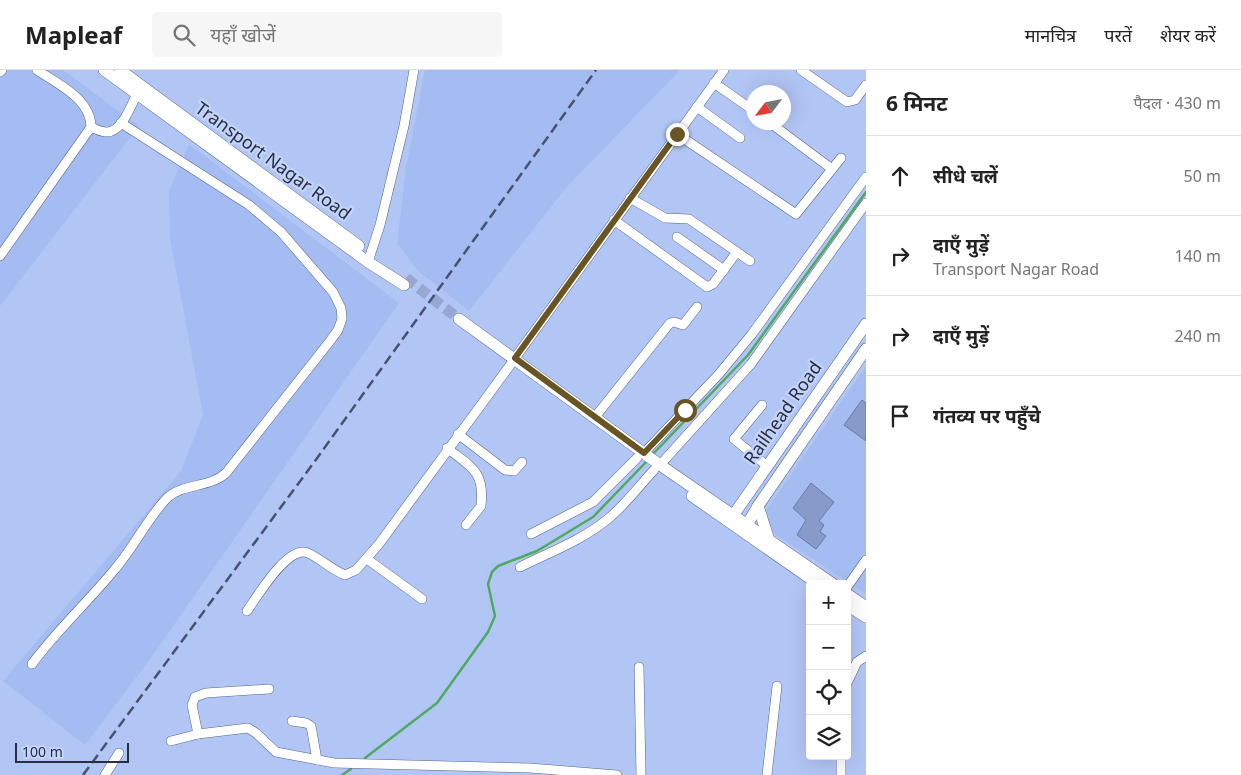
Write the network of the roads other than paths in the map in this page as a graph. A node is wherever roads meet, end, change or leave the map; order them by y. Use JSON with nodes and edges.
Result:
{"nodes":[{"id":1,"x":37,"y":70,"type":"edge"},
{"id":2,"x":104,"y":70,"type":"edge"},
{"id":3,"x":120,"y":70,"type":"edge"},
{"id":4,"x":414,"y":70,"type":"edge"},
{"id":5,"x":724,"y":70,"type":"edge"},
{"id":6,"x":801,"y":70,"type":"edge"},
{"id":7,"x":714,"y":83,"type":"junction"},
{"id":8,"x":866,"y":85,"type":"edge"},
{"id":9,"x":137,"y":94,"type":"junction"},
{"id":10,"x":746,"y":105,"type":"edge"},
{"id":11,"x":696,"y":108,"type":"junction"},
{"id":12,"x":121,"y":124,"type":"junction"},
{"id":13,"x":90,"y":127,"type":"junction"},
{"id":14,"x":780,"y":130,"type":"edge"},
{"id":15,"x":677,"y":134,"type":"junction"},
{"id":16,"x":740,"y":138,"type":"dead end"},
{"id":17,"x":841,"y":158,"type":"dead end"},
{"id":18,"x":832,"y":169,"type":"junction"},
{"id":19,"x":866,"y":177,"type":"edge"},
{"id":20,"x":630,"y":198,"type":"junction"},
{"id":21,"x":866,"y":203,"type":"edge"},
{"id":22,"x":614,"y":220,"type":"junction"},
{"id":23,"x":677,"y":237,"type":"dead end"},
{"id":24,"x":737,"y":252,"type":"junction"},
{"id":25,"x":0,"y":256,"type":"edge"},
{"id":26,"x":370,"y":258,"type":"junction"},
{"id":27,"x":750,"y":261,"type":"dead end"},
{"id":28,"x":724,"y":270,"type":"junction"},
{"id":29,"x":405,"y":282,"type":"tunnel mouth"},
{"id":30,"x":697,"y":307,"type":"dead end"},
{"id":31,"x":458,"y":321,"type":"tunnel mouth"},
{"id":32,"x":866,"y":324,"type":"edge"},
{"id":33,"x":866,"y":349,"type":"edge"},
{"id":34,"x":513,"y":361,"type":"junction"},
{"id":35,"x":762,"y":406,"type":"dead end"},
{"id":36,"x":595,"y":417,"type":"junction"},
{"id":37,"x":458,"y":434,"type":"junction"},
{"id":38,"x":447,"y":448,"type":"junction"},
{"id":39,"x":642,"y":457,"type":"junction"},
{"id":40,"x":522,"y":462,"type":"dead end"},
{"id":41,"x":767,"y":466,"type":"junction"},
{"id":42,"x":656,"y":467,"type":"junction"},
{"id":43,"x":744,"y":499,"type":"junction"},
{"id":44,"x":720,"y":506,"type":"junction"},
{"id":45,"x":758,"y":506,"type":"junction"},
{"id":46,"x":731,"y":518,"type":"junction"},
{"id":47,"x":466,"y":525,"type":"dead end"},
{"id":48,"x":745,"y":528,"type":"junction"},
{"id":49,"x":531,"y":534,"type":"dead end"},
{"id":50,"x":768,"y":537,"type":"junction"},
{"id":51,"x":367,"y":559,"type":"junction"},
{"id":52,"x":866,"y":560,"type":"edge"},
{"id":53,"x":520,"y":567,"type":"dead end"},
{"id":54,"x":813,"y":580,"type":"edge"},
{"id":55,"x":827,"y":580,"type":"edge"},
{"id":56,"x":851,"y":581,"type":"edge"},
{"id":57,"x":851,"y":597,"type":"edge"},
{"id":58,"x":422,"y":598,"type":"dead end"},
{"id":59,"x":851,"y":607,"type":"edge"},
{"id":60,"x":866,"y":607,"type":"edge"},
{"id":61,"x":247,"y":611,"type":"dead end"},
{"id":62,"x":866,"y":617,"type":"edge"},
{"id":63,"x":866,"y":656,"type":"edge"},
{"id":64,"x":32,"y":664,"type":"dead end"},
{"id":65,"x":638,"y":667,"type":"dead end"},
{"id":66,"x":851,"y":675,"type":"edge"},
{"id":67,"x":777,"y":686,"type":"dead end"},
{"id":68,"x":269,"y":688,"type":"dead end"},
{"id":69,"x":292,"y":721,"type":"dead end"},
{"id":70,"x":198,"y":734,"type":"junction"},
{"id":71,"x":171,"y":741,"type":"dead end"},
{"id":72,"x":119,"y":753,"type":"dead end"},
{"id":73,"x":316,"y":760,"type":"junction"},
{"id":74,"x":840,"y":760,"type":"edge"},
{"id":75,"x":575,"y":774,"type":"edge"},
{"id":76,"x":105,"y":775,"type":"edge"},
{"id":77,"x":617,"y":775,"type":"edge"},
{"id":78,"x":641,"y":775,"type":"edge"},
{"id":79,"x":767,"y":775,"type":"edge"},
{"id":80,"x":841,"y":775,"type":"edge"}],
"edges":[{"from":1,"to":13,"type":"street"},
{"from":2,"to":9,"type":"main road","name":"Transport Nagar Road"},
{"from":3,"to":26,"type":"main road","name":"Transport Nagar Road"},
{"from":4,"to":26,"type":"street"},
{"from":5,"to":7,"type":"street"},
{"from":6,"to":8,"type":"street"},
{"from":7,"to":10,"type":"street"},
{"from":7,"to":11,"type":"street"},
{"from":9,"to":12,"type":"street"},
{"from":9,"to":26,"type":"main road","name":"Transport Nagar Road"},
{"from":11,"to":15,"type":"street"},
{"from":11,"to":16,"type":"street"},
{"from":12,"to":13,"type":"street"},
{"from":12,"to":64,"type":"street"},
{"from":13,"to":25,"type":"street"},
{"from":14,"to":18,"type":"street"},
{"from":15,"to":18,"type":"street"},
{"from":15,"to":20,"type":"street"},
{"from":17,"to":18,"type":"street"},
{"from":19,"to":39,"type":"street"},
{"from":20,"to":22,"type":"street"},
{"from":20,"to":24,"type":"street"},
{"from":21,"to":42,"type":"street"},
{"from":22,"to":28,"type":"street"},
{"from":22,"to":34,"type":"street"},
{"from":23,"to":28,"type":"street"},
{"from":24,"to":27,"type":"street"},
{"from":24,"to":28,"type":"street"},
{"from":26,"to":29,"type":"main road","name":"Transport Nagar Road"},
{"from":30,"to":36,"type":"street"},
{"from":31,"to":34,"type":"main road"},
{"from":32,"to":41,"type":"main road","name":"Railhead Road"},
{"from":33,"to":45,"type":"main road","name":"Railhead Road"},
{"from":34,"to":36,"type":"main road"},
{"from":34,"to":37,"type":"street"},
{"from":34,"to":39,"type":"main road"},
{"from":35,"to":41,"type":"street"},
{"from":36,"to":39,"type":"main road"},
{"from":37,"to":38,"type":"street"},
{"from":37,"to":40,"type":"street"},
{"from":38,"to":47,"type":"street"},
{"from":38,"to":51,"type":"street"},
{"from":39,"to":42,"type":"main road"},
{"from":39,"to":49,"type":"street"},
{"from":41,"to":43,"type":"main road","name":"Railhead Road"},
{"from":42,"to":44,"type":"main road"},
{"from":42,"to":46,"type":"main road"},
{"from":42,"to":53,"type":"street"},
{"from":43,"to":44,"type":"main road"},
{"from":43,"to":46,"type":"main road","name":"Railhead Road"},
{"from":44,"to":46,"type":"main road"},
{"from":45,"to":48,"type":"main road","name":"Railhead Road"},
{"from":45,"to":50,"type":"main road"},
{"from":46,"to":48,"type":"main road"},
{"from":48,"to":50,"type":"main road"},
{"from":48,"to":54,"type":"main road"},
{"from":50,"to":55,"type":"main road"},
{"from":51,"to":58,"type":"street"},
{"from":51,"to":61,"type":"street"},
{"from":52,"to":56,"type":"street"},
{"from":57,"to":60,"type":"main road"},
{"from":59,"to":62,"type":"main road"},
{"from":63,"to":66,"type":"street"},
{"from":65,"to":78,"type":"street"},
{"from":67,"to":79,"type":"street"},
{"from":68,"to":70,"type":"street"},
{"from":69,"to":73,"type":"street"},
{"from":70,"to":71,"type":"street"},
{"from":70,"to":73,"type":"street"},
{"from":72,"to":76,"type":"street"},
{"from":73,"to":75,"type":"street"},
{"from":74,"to":80,"type":"street"},
{"from":75,"to":77,"type":"street"}]}
